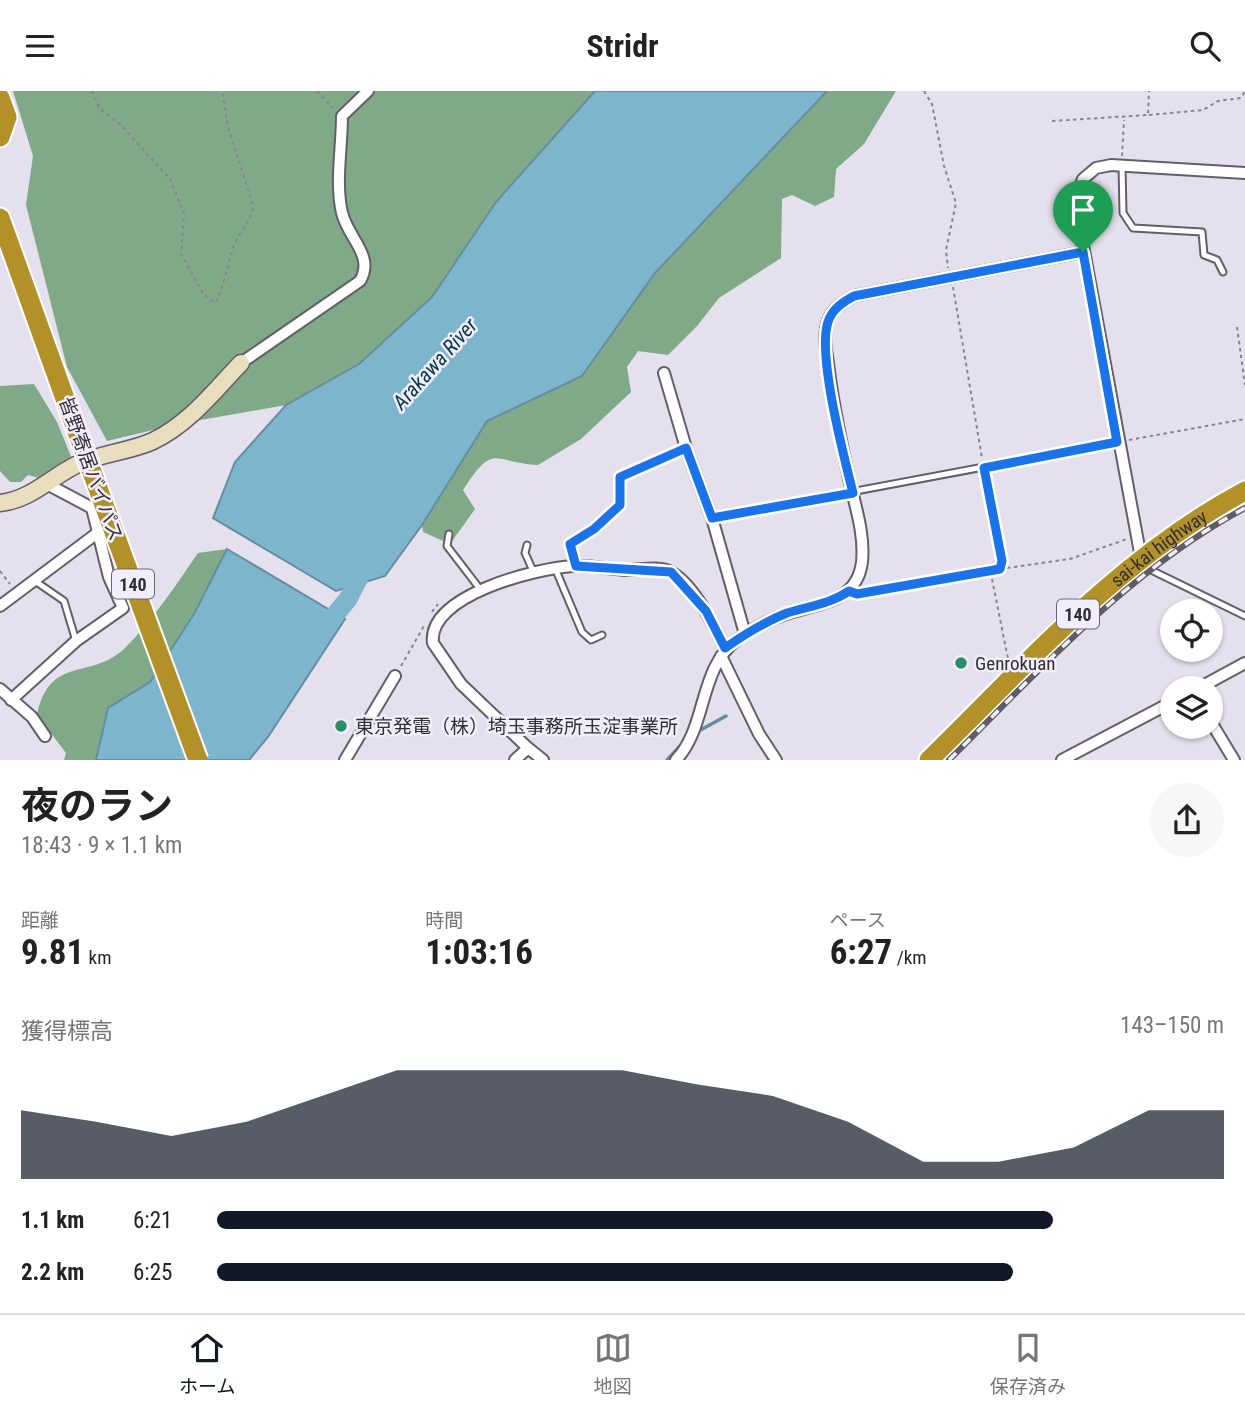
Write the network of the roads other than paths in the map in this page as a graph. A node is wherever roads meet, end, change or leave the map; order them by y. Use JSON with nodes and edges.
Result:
{"nodes":[{"id":1,"x":368,"y":91,"type":"edge"},
{"id":2,"x":0,"y":98,"type":"edge"},
{"id":3,"x":0,"y":137,"type":"edge"},
{"id":4,"x":1122,"y":165,"type":"junction"},
{"id":5,"x":1245,"y":173,"type":"edge"},
{"id":6,"x":0,"y":218,"type":"edge"},
{"id":7,"x":1083,"y":252,"type":"junction"},
{"id":8,"x":1223,"y":272,"type":"dead end"},
{"id":9,"x":241,"y":363,"type":"joint"},
{"id":10,"x":664,"y":373,"type":"dead end"},
{"id":11,"x":1117,"y":442,"type":"junction"},
{"id":12,"x":686,"y":448,"type":"junction"},
{"id":13,"x":620,"y":477,"type":"road end"},
{"id":14,"x":47,"y":484,"type":"junction"},
{"id":15,"x":1245,"y":491,"type":"edge"},
{"id":16,"x":853,"y":493,"type":"junction"},
{"id":17,"x":0,"y":503,"type":"edge"},
{"id":18,"x":712,"y":518,"type":"junction"},
{"id":19,"x":100,"y":531,"type":"junction"},
{"id":20,"x":449,"y":534,"type":"dead end"},
{"id":21,"x":527,"y":545,"type":"dead end"},
{"id":22,"x":1141,"y":558,"type":"junction"},
{"id":23,"x":555,"y":568,"type":"junction"},
{"id":24,"x":1000,"y":569,"type":"road end"},
{"id":25,"x":534,"y":573,"type":"junction"},
{"id":26,"x":35,"y":581,"type":"junction"},
{"id":27,"x":480,"y":589,"type":"junction"},
{"id":28,"x":849,"y":591,"type":"junction"},
{"id":29,"x":0,"y":606,"type":"edge"},
{"id":30,"x":1245,"y":616,"type":"edge"},
{"id":31,"x":745,"y":634,"type":"junction"},
{"id":32,"x":602,"y":635,"type":"dead end"},
{"id":33,"x":76,"y":641,"type":"junction"},
{"id":34,"x":723,"y":652,"type":"junction"},
{"id":35,"x":1244,"y":664,"type":"edge"},
{"id":36,"x":395,"y":676,"type":"road end"},
{"id":37,"x":1222,"y":676,"type":"edge"},
{"id":38,"x":0,"y":689,"type":"edge"},
{"id":39,"x":11,"y":700,"type":"junction"},
{"id":40,"x":1160,"y":708,"type":"edge"},
{"id":41,"x":46,"y":736,"type":"dead end"},
{"id":42,"x":1221,"y":739,"type":"edge"},
{"id":43,"x":528,"y":748,"type":"junction"},
{"id":44,"x":198,"y":760,"type":"edge"},
{"id":45,"x":345,"y":760,"type":"edge"},
{"id":46,"x":515,"y":760,"type":"edge"},
{"id":47,"x":543,"y":760,"type":"edge"},
{"id":48,"x":676,"y":760,"type":"edge"},
{"id":49,"x":776,"y":760,"type":"edge"},
{"id":50,"x":929,"y":760,"type":"edge"},
{"id":51,"x":1062,"y":760,"type":"edge"},
{"id":52,"x":1234,"y":760,"type":"edge"}],
"edges":[{"from":1,"to":9,"type":"street"},
{"from":2,"to":3,"type":"highway"},
{"from":4,"to":5,"type":"street"},
{"from":4,"to":7,"type":"street"},
{"from":4,"to":8,"type":"lane"},
{"from":6,"to":44,"type":"highway","name":"皆野寄居バイパス","number":"140","bridge":true},
{"from":7,"to":11,"type":"street"},
{"from":7,"to":16,"type":"street"},
{"from":9,"to":14,"type":"street"},
{"from":10,"to":12,"type":"street"},
{"from":11,"to":16,"type":"lane"},
{"from":11,"to":22,"type":"street"},
{"from":12,"to":13,"type":"lane"},
{"from":12,"to":18,"type":"street"},
{"from":14,"to":17,"type":"street"},
{"from":14,"to":19,"type":"street"},
{"from":15,"to":22,"type":"highway","name":"sai-kai highway","number":"140"},
{"from":16,"to":18,"type":"lane"},
{"from":16,"to":28,"type":"street"},
{"from":18,"to":31,"type":"street"},
{"from":19,"to":26,"type":"street"},
{"from":19,"to":33,"type":"street"},
{"from":20,"to":27,"type":"lane"},
{"from":21,"to":25,"type":"lane"},
{"from":22,"to":30,"type":"lane"},
{"from":22,"to":50,"type":"highway","name":"sai-kai highway","number":"140"},
{"from":23,"to":25,"type":"street"},
{"from":23,"to":32,"type":"lane"},
{"from":23,"to":34,"type":"street"},
{"from":24,"to":28,"type":"lane"},
{"from":25,"to":27,"type":"street"},
{"from":26,"to":29,"type":"street"},
{"from":26,"to":33,"type":"lane"},
{"from":27,"to":43,"type":"street"},
{"from":28,"to":31,"type":"street"},
{"from":31,"to":34,"type":"street"},
{"from":33,"to":39,"type":"street"},
{"from":34,"to":48,"type":"street"},
{"from":34,"to":49,"type":"street"},
{"from":35,"to":37,"type":"street"},
{"from":36,"to":45,"type":"street"},
{"from":38,"to":39,"type":"street"},
{"from":39,"to":41,"type":"street"},
{"from":40,"to":51,"type":"street"},
{"from":42,"to":52,"type":"street"},
{"from":43,"to":46,"type":"street"},
{"from":43,"to":47,"type":"street"}]}
